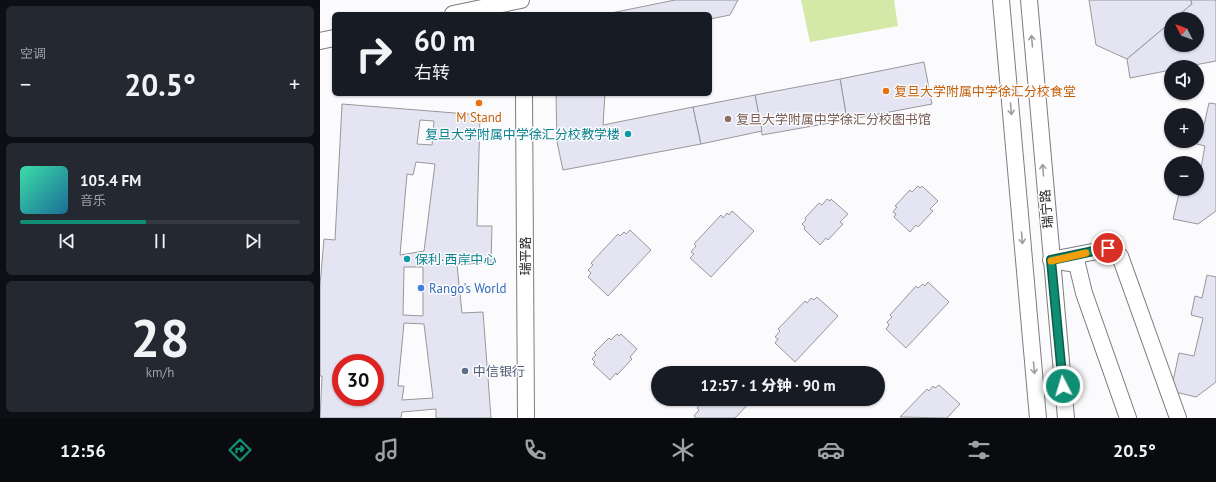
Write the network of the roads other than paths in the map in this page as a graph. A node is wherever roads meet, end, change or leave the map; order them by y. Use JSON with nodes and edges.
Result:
{"nodes":[{"id":1,"x":522,"y":0,"type":"edge"},
{"id":2,"x":1001,"y":0,"type":"edge"},
{"id":3,"x":1029,"y":0,"type":"edge"},
{"id":4,"x":463,"y":12,"type":"edge"},
{"id":5,"x":524,"y":12,"type":"edge"},
{"id":6,"x":332,"y":38,"type":"edge"},
{"id":7,"x":320,"y":41,"type":"edge"},
{"id":8,"x":524,"y":96,"type":"edge"},
{"id":9,"x":1051,"y":260,"type":"junction"},
{"id":10,"x":1179,"y":415,"type":"edge"},
{"id":11,"x":526,"y":418,"type":"edge"},
{"id":12,"x":1038,"y":418,"type":"edge"},
{"id":13,"x":1066,"y":418,"type":"edge"},
{"id":14,"x":1128,"y":418,"type":"edge"}],
"edges":[{"from":1,"to":4,"type":"street"},
{"from":1,"to":5,"type":"street"},
{"from":2,"to":12,"type":"street","name":"瑞宁路","one_way":true},
{"from":9,"to":3,"type":"street","name":"瑞宁路","one_way":true},
{"from":6,"to":7,"type":"street"},
{"from":8,"to":11,"type":"street","name":"瑞平路"},
{"from":9,"to":10,"type":"street"},
{"from":9,"to":13,"type":"street","name":"瑞宁路"},
{"from":9,"to":14,"type":"street"}]}
